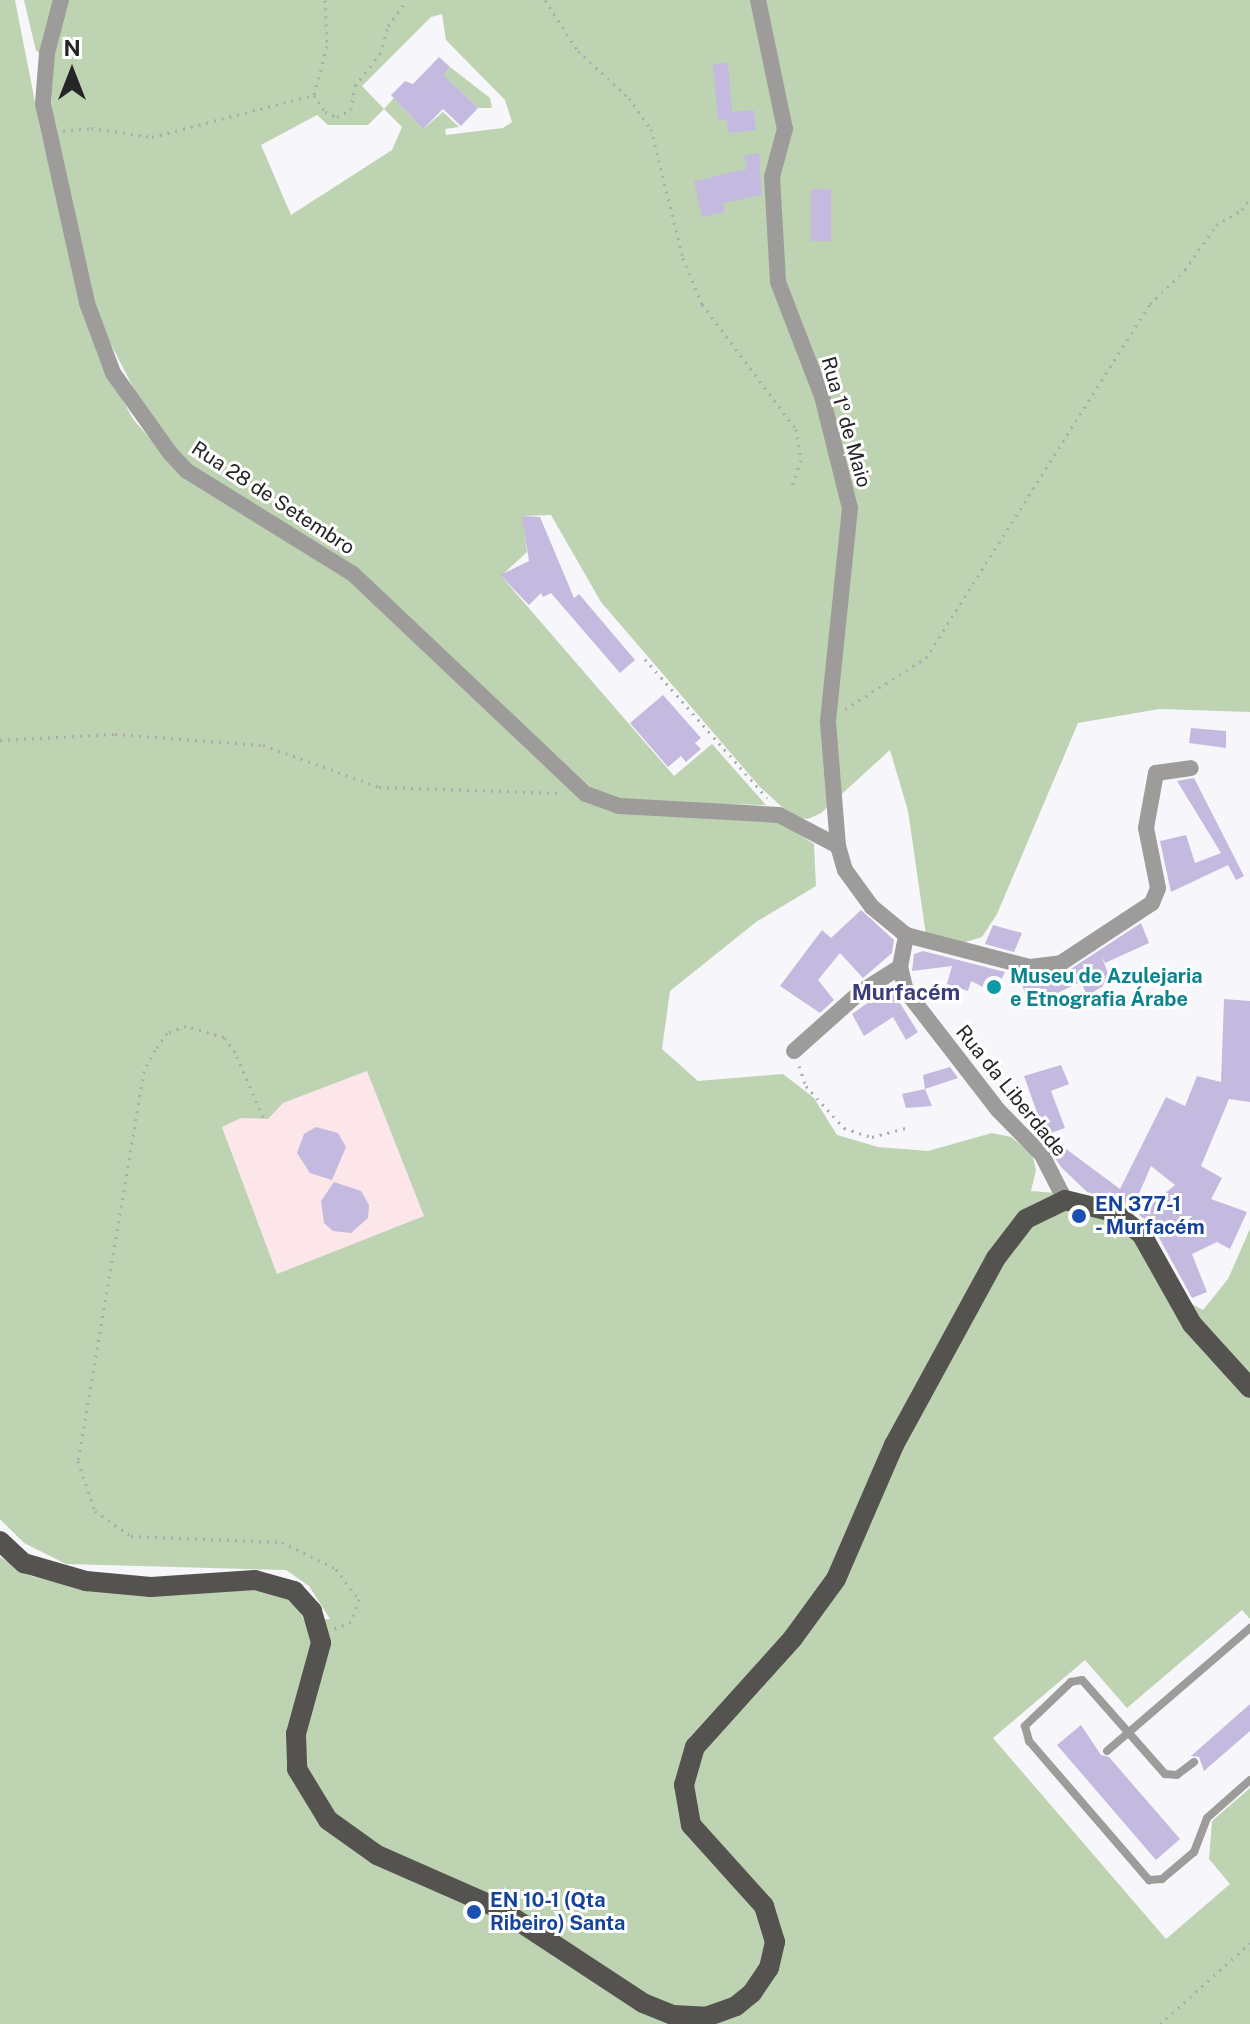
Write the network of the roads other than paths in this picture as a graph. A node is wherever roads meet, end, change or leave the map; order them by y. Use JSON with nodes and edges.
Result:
{"nodes":[{"id":1,"x":61,"y":0,"type":"edge"},
{"id":2,"x":758,"y":0,"type":"edge"},
{"id":3,"x":1191,"y":768,"type":"dead end"},
{"id":4,"x":838,"y":846,"type":"junction"},
{"id":5,"x":906,"y":935,"type":"junction"},
{"id":6,"x":900,"y":967,"type":"junction"},
{"id":7,"x":794,"y":1051,"type":"road end"},
{"id":8,"x":1065,"y":1200,"type":"junction"},
{"id":9,"x":1250,"y":1388,"type":"edge"},
{"id":10,"x":0,"y":1541,"type":"edge"},
{"id":11,"x":1248,"y":1632,"type":"edge"},
{"id":12,"x":1128,"y":1732,"type":"junction"},
{"id":13,"x":1107,"y":1751,"type":"dead end"},
{"id":14,"x":1194,"y":1762,"type":"dead end"},
{"id":15,"x":1250,"y":1780,"type":"edge"}],
"edges":[{"from":1,"to":4,"type":"street","name":"Rua 28 de Setembro"},
{"from":2,"to":4,"type":"street","name":"Rua 1º de Maio"},
{"from":3,"to":5,"type":"street"},
{"from":4,"to":5,"type":"street","name":"Rua 1º de Maio"},
{"from":5,"to":6,"type":"street"},
{"from":6,"to":7,"type":"street"},
{"from":6,"to":8,"type":"street","name":"Rua da Liberdade"},
{"from":8,"to":9,"type":"main road"},
{"from":8,"to":10,"type":"main road"},
{"from":11,"to":12,"type":"lane"},
{"from":12,"to":13,"type":"lane"},
{"from":12,"to":14,"type":"lane"},
{"from":12,"to":15,"type":"lane"}]}
